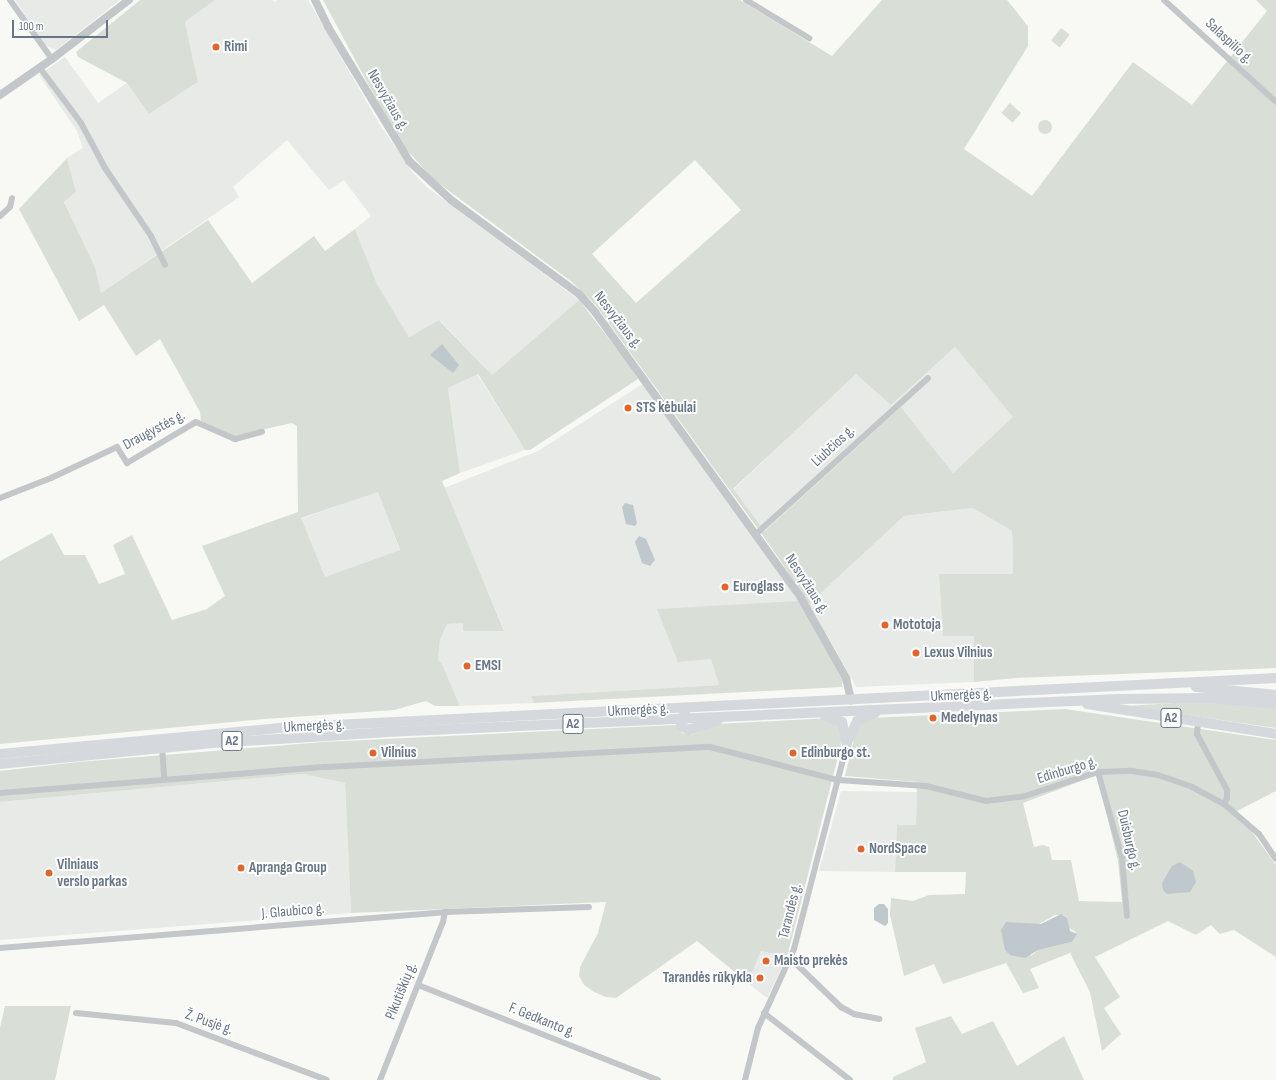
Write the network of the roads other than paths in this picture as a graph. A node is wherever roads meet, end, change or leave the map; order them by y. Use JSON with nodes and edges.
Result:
{"nodes":[{"id":1,"x":10,"y":0,"type":"edge"},
{"id":2,"x":129,"y":0,"type":"edge"},
{"id":3,"x":316,"y":0,"type":"edge"},
{"id":4,"x":746,"y":0,"type":"edge"},
{"id":5,"x":1164,"y":0,"type":"edge"},
{"id":6,"x":809,"y":38,"type":"dead end"},
{"id":7,"x":52,"y":59,"type":"junction"},
{"id":8,"x":40,"y":68,"type":"junction"},
{"id":9,"x":0,"y":95,"type":"edge"},
{"id":10,"x":1276,"y":102,"type":"edge"},
{"id":11,"x":12,"y":198,"type":"dead end"},
{"id":12,"x":0,"y":216,"type":"edge"},
{"id":13,"x":165,"y":265,"type":"dead end"},
{"id":14,"x":928,"y":378,"type":"dead end"},
{"id":15,"x":262,"y":432,"type":"dead end"},
{"id":16,"x":0,"y":498,"type":"edge"},
{"id":17,"x":756,"y":534,"type":"junction"},
{"id":18,"x":1276,"y":678,"type":"edge"},
{"id":19,"x":1154,"y":683,"type":"junction"},
{"id":20,"x":1276,"y":694,"type":"edge"},
{"id":21,"x":852,"y":700,"type":"junction"},
{"id":22,"x":1065,"y":701,"type":"junction"},
{"id":23,"x":1276,"y":704,"type":"edge"},
{"id":24,"x":713,"y":706,"type":"junction"},
{"id":25,"x":888,"y":709,"type":"junction"},
{"id":26,"x":805,"y":713,"type":"junction"},
{"id":27,"x":681,"y":719,"type":"junction"},
{"id":28,"x":1198,"y":722,"type":"junction"},
{"id":29,"x":1276,"y":734,"type":"edge"},
{"id":30,"x":847,"y":744,"type":"junction"},
{"id":31,"x":162,"y":747,"type":"junction"},
{"id":32,"x":0,"y":754,"type":"edge"},
{"id":33,"x":0,"y":764,"type":"edge"},
{"id":34,"x":1098,"y":772,"type":"junction"},
{"id":35,"x":164,"y":779,"type":"junction"},
{"id":36,"x":838,"y":780,"type":"junction"},
{"id":37,"x":0,"y":793,"type":"edge"},
{"id":38,"x":1224,"y":804,"type":"junction"},
{"id":39,"x":1276,"y":859,"type":"edge"},
{"id":40,"x":589,"y":907,"type":"dead end"},
{"id":41,"x":445,"y":912,"type":"junction"},
{"id":42,"x":1126,"y":916,"type":"dead end"},
{"id":43,"x":0,"y":948,"type":"edge"},
{"id":44,"x":790,"y":958,"type":"junction"},
{"id":45,"x":418,"y":985,"type":"junction"},
{"id":46,"x":76,"y":1013,"type":"dead end"},
{"id":47,"x":764,"y":1013,"type":"junction"},
{"id":48,"x":880,"y":1019,"type":"dead end"},
{"id":49,"x":327,"y":1080,"type":"edge"},
{"id":50,"x":380,"y":1080,"type":"edge"},
{"id":51,"x":658,"y":1080,"type":"edge"},
{"id":52,"x":745,"y":1080,"type":"edge"},
{"id":53,"x":850,"y":1080,"type":"edge"}],
"edges":[{"from":1,"to":7,"type":"street"},
{"from":2,"to":7,"type":"street"},
{"from":3,"to":17,"type":"street","name":"Nesvyžiaus g."},
{"from":4,"to":6,"type":"street"},
{"from":5,"to":10,"type":"street","name":"Salaspilio g."},
{"from":7,"to":8,"type":"street"},
{"from":8,"to":9,"type":"street"},
{"from":8,"to":13,"type":"street"},
{"from":11,"to":12,"type":"street"},
{"from":14,"to":17,"type":"street","name":"Liubčios g."},
{"from":15,"to":16,"type":"street","name":"Draugystės g."},
{"from":17,"to":21,"type":"street","name":"Nesvyžiaus g."},
{"from":18,"to":19,"type":"highway","name":"Ukmergės g.","number":"A2"},
{"from":19,"to":20,"type":"highway"},
{"from":19,"to":21,"type":"highway","name":"Ukmergės g.","number":"A2"},
{"from":21,"to":24,"type":"highway","name":"Ukmergės g.","number":"A2"},
{"from":22,"to":23,"type":"highway"},
{"from":22,"to":25,"type":"highway","name":"Ukmergės g.","number":"A2"},
{"from":22,"to":28,"type":"highway","number":"A2"},
{"from":24,"to":27,"type":"highway"},
{"from":24,"to":32,"type":"highway","name":"Ukmergės g.","number":"A2"},
{"from":25,"to":26,"type":"highway","name":"Ukmergės g.","number":"A2"},
{"from":25,"to":30,"type":"highway"},
{"from":26,"to":27,"type":"highway","name":"Ukmergės g.","number":"A2"},
{"from":26,"to":30,"type":"highway"},
{"from":27,"to":31,"type":"highway","name":"Ukmergės g.","number":"A2"},
{"from":28,"to":29,"type":"highway","number":"A2"},
{"from":28,"to":38,"type":"street"},
{"from":30,"to":36,"type":"street","name":"Tarandės g."},
{"from":31,"to":33,"type":"highway","name":"Ukmergės g.","number":"A2"},
{"from":31,"to":35,"type":"street"},
{"from":34,"to":36,"type":"street","name":"Edinburgo g."},
{"from":34,"to":38,"type":"street","name":"Edinburgo g."},
{"from":34,"to":42,"type":"street","name":"Duisburgo g."},
{"from":35,"to":36,"type":"street","name":"Edinburgo g."},
{"from":35,"to":37,"type":"street","name":"Edinburgo g."},
{"from":36,"to":44,"type":"street","name":"Tarandės g."},
{"from":38,"to":39,"type":"street","name":"Edinburgo g."},
{"from":40,"to":41,"type":"street","name":"J. Glaubico g."},
{"from":41,"to":43,"type":"street","name":"J. Glaubico g."},
{"from":41,"to":45,"type":"street","name":"Pikutiškių g."},
{"from":44,"to":47,"type":"street","name":"Tarandės g."},
{"from":44,"to":48,"type":"street"},
{"from":45,"to":50,"type":"street","name":"Pikutiškių g."},
{"from":45,"to":51,"type":"street","name":"F. Gedkanto g."},
{"from":46,"to":49,"type":"street","name":"Ž. Pusjė g."},
{"from":47,"to":52,"type":"street","name":"Tarandės g."},
{"from":47,"to":53,"type":"street"}]}
